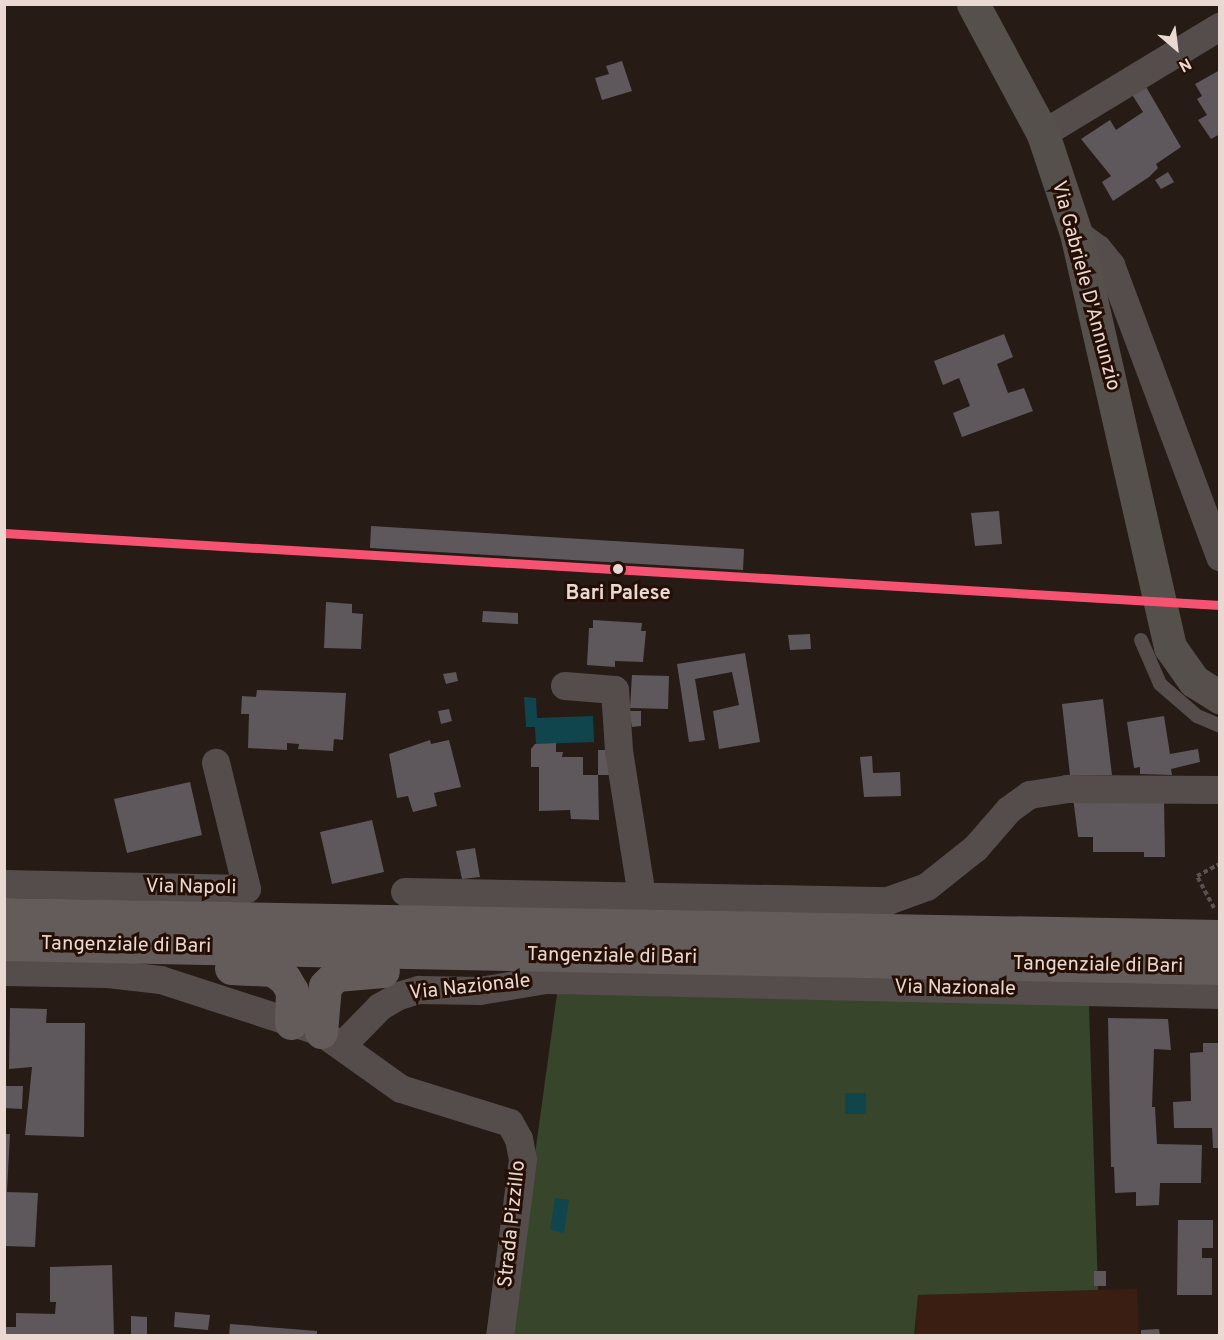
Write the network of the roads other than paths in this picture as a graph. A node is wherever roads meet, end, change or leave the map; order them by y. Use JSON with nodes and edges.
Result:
{"nodes":[{"id":1,"x":973,"y":4,"type":"edge"},
{"id":2,"x":1220,"y":27,"type":"edge"},
{"id":3,"x":1043,"y":134,"type":"junction"},
{"id":4,"x":1076,"y":233,"type":"junction"},
{"id":5,"x":1220,"y":556,"type":"edge"},
{"id":6,"x":1155,"y":644,"type":"junction"},
{"id":7,"x":565,"y":686,"type":"dead end"},
{"id":8,"x":1220,"y":697,"type":"edge"},
{"id":9,"x":1220,"y":726,"type":"edge"},
{"id":10,"x":216,"y":762,"type":"dead end"},
{"id":11,"x":1220,"y":790,"type":"edge"},
{"id":12,"x":4,"y":884,"type":"edge"},
{"id":13,"x":405,"y":892,"type":"dead end"},
{"id":14,"x":642,"y":896,"type":"junction"},
{"id":15,"x":4,"y":914,"type":"edge"},
{"id":16,"x":1217,"y":923,"type":"edge"},
{"id":17,"x":4,"y":944,"type":"edge"},
{"id":18,"x":180,"y":947,"type":"junction"},
{"id":19,"x":562,"y":956,"type":"junction"},
{"id":20,"x":1220,"y":968,"type":"edge"},
{"id":21,"x":4,"y":972,"type":"edge"},
{"id":22,"x":1220,"y":995,"type":"edge"},
{"id":23,"x":318,"y":1034,"type":"junction"},
{"id":24,"x":500,"y":1335,"type":"edge"}],
"edges":[{"from":1,"to":3,"type":"street","name":"Via Gabriele D'Annunzio"},
{"from":2,"to":3,"type":"street"},
{"from":3,"to":4,"type":"street","name":"Via Gabriele D'Annunzio"},
{"from":4,"to":5,"type":"street"},
{"from":4,"to":6,"type":"street","name":"Via Gabriele D'Annunzio"},
{"from":6,"to":8,"type":"street"},
{"from":6,"to":9,"type":"lane"},
{"from":7,"to":14,"type":"street"},
{"from":10,"to":12,"type":"street","name":"Via Napoli"},
{"from":11,"to":14,"type":"street"},
{"from":13,"to":14,"type":"street"},
{"from":15,"to":16,"type":"highway","name":"Tangenziale di Bari"},
{"from":17,"to":18,"type":"highway","name":"Tangenziale di Bari"},
{"from":18,"to":19,"type":"highway","name":"Tangenziale di Bari"},
{"from":18,"to":23,"type":"highway"},
{"from":19,"to":20,"type":"highway","name":"Tangenziale di Bari"},
{"from":19,"to":23,"type":"highway"},
{"from":21,"to":23,"type":"street"},
{"from":22,"to":23,"type":"street","name":"Via Nazionale"},
{"from":23,"to":24,"type":"street","name":"Strada Pizzillo"}]}
